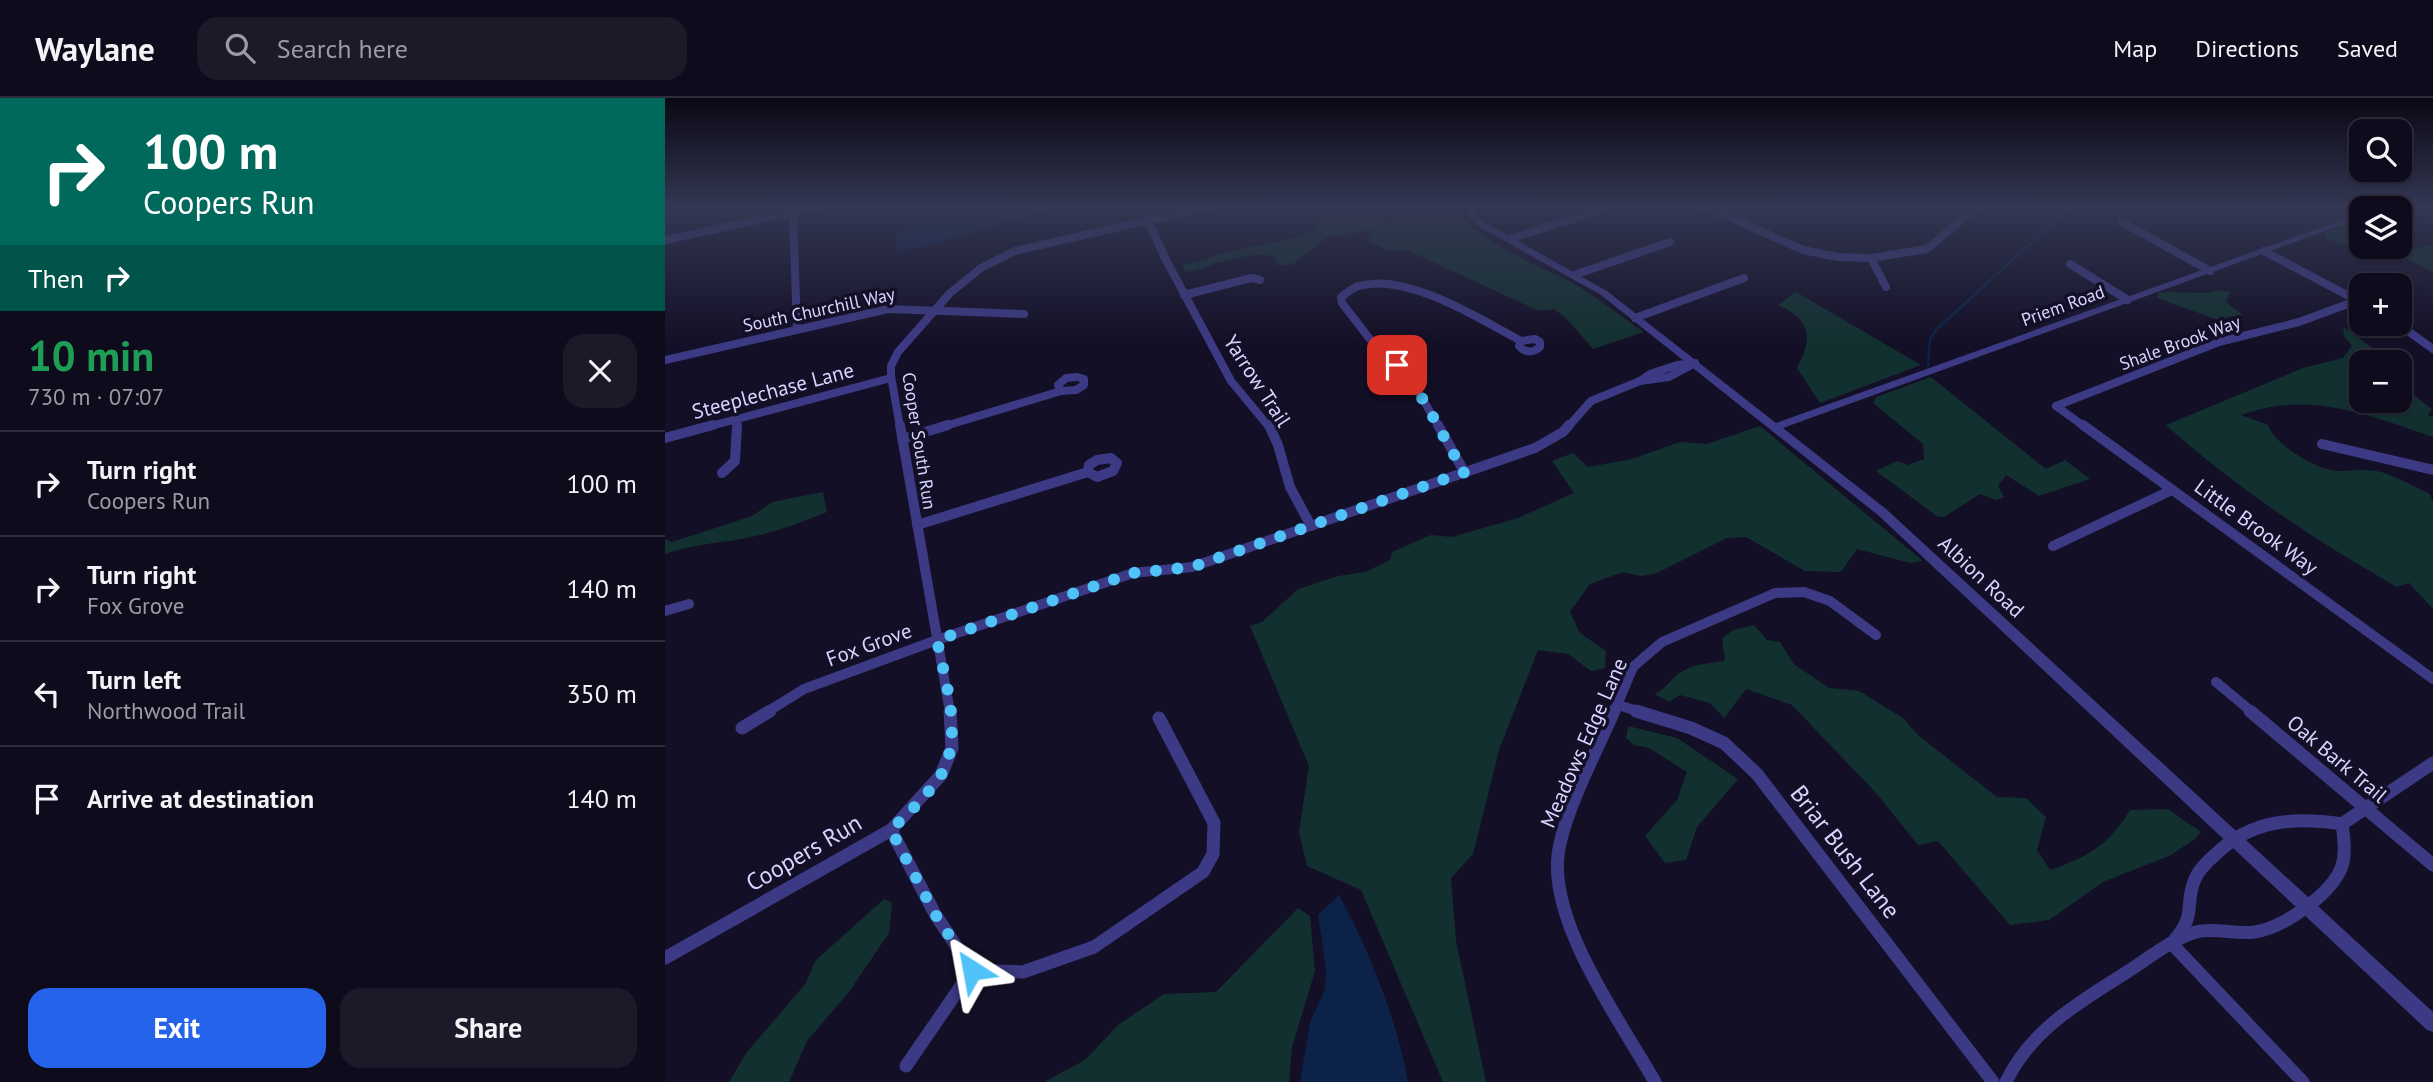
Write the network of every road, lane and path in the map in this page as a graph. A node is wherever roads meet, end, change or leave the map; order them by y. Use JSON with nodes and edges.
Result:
{"nodes":[{"id":1,"x":794,"y":252,"type":"edge"},
{"id":2,"x":1014,"y":252,"type":"edge"},
{"id":3,"x":1163,"y":252,"type":"edge"},
{"id":4,"x":1532,"y":252,"type":"edge"},
{"id":5,"x":1641,"y":252,"type":"edge"},
{"id":6,"x":1813,"y":252,"type":"edge"},
{"id":7,"x":1905,"y":252,"type":"edge"},
{"id":8,"x":2176,"y":252,"type":"edge"},
{"id":9,"x":2262,"y":252,"type":"edge"},
{"id":10,"x":2266,"y":252,"type":"edge"},
{"id":11,"x":1871,"y":258,"type":"junction"},
{"id":12,"x":2070,"y":264,"type":"dead end"},
{"id":13,"x":2210,"y":271,"type":"junction"},
{"id":14,"x":1574,"y":275,"type":"junction"},
{"id":15,"x":1744,"y":278,"type":"dead end"},
{"id":16,"x":1260,"y":280,"type":"dead end"},
{"id":17,"x":1885,"y":288,"type":"dead end"},
{"id":18,"x":1184,"y":295,"type":"junction"},
{"id":19,"x":2349,"y":296,"type":"edge"},
{"id":20,"x":2128,"y":300,"type":"junction"},
{"id":21,"x":2349,"y":304,"type":"edge"},
{"id":22,"x":936,"y":310,"type":"junction"},
{"id":23,"x":1024,"y":314,"type":"dead end"},
{"id":24,"x":1635,"y":318,"type":"junction"},
{"id":25,"x":797,"y":329,"type":"junction"},
{"id":26,"x":2412,"y":334,"type":"edge"},
{"id":27,"x":1521,"y":341,"type":"dead end"},
{"id":28,"x":2433,"y":349,"type":"edge"},
{"id":29,"x":665,"y":360,"type":"edge"},
{"id":30,"x":1695,"y":363,"type":"junction"},
{"id":31,"x":891,"y":378,"type":"junction"},
{"id":32,"x":1061,"y":391,"type":"dead end"},
{"id":33,"x":2056,"y":406,"type":"joint"},
{"id":34,"x":737,"y":419,"type":"junction"},
{"id":35,"x":1776,"y":427,"type":"junction"},
{"id":36,"x":665,"y":438,"type":"edge"},
{"id":37,"x":902,"y":439,"type":"junction"},
{"id":38,"x":2322,"y":444,"type":"dead end"},
{"id":39,"x":2433,"y":470,"type":"edge"},
{"id":40,"x":1088,"y":472,"type":"dead end"},
{"id":41,"x":1465,"y":472,"type":"junction"},
{"id":42,"x":722,"y":473,"type":"dead end"},
{"id":43,"x":2172,"y":490,"type":"junction"},
{"id":44,"x":917,"y":525,"type":"junction"},
{"id":45,"x":1311,"y":526,"type":"junction"},
{"id":46,"x":2053,"y":546,"type":"dead end"},
{"id":47,"x":689,"y":604,"type":"dead end"},
{"id":48,"x":665,"y":611,"type":"edge"},
{"id":49,"x":1876,"y":635,"type":"dead end"},
{"id":50,"x":937,"y":640,"type":"junction"},
{"id":51,"x":2433,"y":679,"type":"edge"},
{"id":52,"x":2216,"y":682,"type":"dead end"},
{"id":53,"x":1618,"y":705,"type":"junction"},
{"id":54,"x":1159,"y":718,"type":"dead end"},
{"id":55,"x":742,"y":728,"type":"dead end"},
{"id":56,"x":2433,"y":763,"type":"edge"},
{"id":57,"x":2365,"y":808,"type":"junction"},
{"id":58,"x":2342,"y":824,"type":"junction"},
{"id":59,"x":891,"y":830,"type":"junction"},
{"id":60,"x":2232,"y":839,"type":"junction"},
{"id":61,"x":2433,"y":865,"type":"edge"},
{"id":62,"x":2307,"y":908,"type":"junction"},
{"id":63,"x":2171,"y":943,"type":"junction"},
{"id":64,"x":665,"y":958,"type":"edge"},
{"id":65,"x":972,"y":970,"type":"junction"},
{"id":66,"x":2433,"y":1024,"type":"edge"},
{"id":67,"x":906,"y":1066,"type":"dead end"},
{"id":68,"x":1655,"y":1082,"type":"edge"},
{"id":69,"x":1993,"y":1082,"type":"edge"},
{"id":70,"x":2006,"y":1082,"type":"edge"},
{"id":71,"x":2303,"y":1082,"type":"edge"}],
"edges":[{"from":1,"to":25,"type":"street"},
{"from":2,"to":22,"type":"street","name":"Cooper South Run"},
{"from":3,"to":18,"type":"street","name":"Yarrow Trail"},
{"from":4,"to":14,"type":"street","name":"Albion Road"},
{"from":5,"to":14,"type":"street"},
{"from":6,"to":11,"type":"street"},
{"from":7,"to":11,"type":"street"},
{"from":8,"to":13,"type":"street"},
{"from":9,"to":13,"type":"street","name":"Priem Road"},
{"from":10,"to":19,"type":"street"},
{"from":11,"to":17,"type":"street"},
{"from":12,"to":20,"type":"street"},
{"from":13,"to":20,"type":"street","name":"Priem Road"},
{"from":14,"to":24,"type":"street","name":"Albion Road"},
{"from":15,"to":24,"type":"street"},
{"from":16,"to":18,"type":"street"},
{"from":18,"to":45,"type":"street","name":"Yarrow Trail"},
{"from":20,"to":35,"type":"street","name":"Priem Road"},
{"from":21,"to":33,"type":"street","name":"Shale Brook Way"},
{"from":22,"to":23,"type":"street","name":"South Churchill Way"},
{"from":22,"to":25,"type":"street","name":"South Churchill Way"},
{"from":22,"to":31,"type":"street","name":"Cooper South Run"},
{"from":24,"to":30,"type":"street","name":"Albion Road"},
{"from":25,"to":29,"type":"street","name":"South Churchill Way"},
{"from":26,"to":28,"type":"street"},
{"from":27,"to":41,"type":"street"},
{"from":30,"to":35,"type":"street","name":"Albion Road"},
{"from":30,"to":41,"type":"street","name":"Fox Grove"},
{"from":31,"to":34,"type":"street","name":"Steeplechase Lane"},
{"from":31,"to":37,"type":"street","name":"Cooper South Run"},
{"from":32,"to":37,"type":"street"},
{"from":33,"to":43,"type":"street","name":"Little Brook Way"},
{"from":34,"to":36,"type":"street","name":"Steeplechase Lane"},
{"from":34,"to":42,"type":"street"},
{"from":35,"to":60,"type":"street","name":"Albion Road"},
{"from":37,"to":44,"type":"street","name":"Cooper South Run"},
{"from":38,"to":39,"type":"street"},
{"from":40,"to":44,"type":"street"},
{"from":41,"to":45,"type":"street","name":"Fox Grove"},
{"from":43,"to":46,"type":"street"},
{"from":43,"to":51,"type":"street","name":"Little Brook Way"},
{"from":44,"to":50,"type":"street","name":"Cooper South Run"},
{"from":45,"to":50,"type":"street","name":"Fox Grove"},
{"from":47,"to":48,"type":"street"},
{"from":49,"to":53,"type":"street","name":"Meadows Edge Lane"},
{"from":50,"to":55,"type":"street","name":"Fox Grove"},
{"from":50,"to":59,"type":"street","name":"Coopers Run"},
{"from":52,"to":57,"type":"street","name":"Oak Bark Trail"},
{"from":53,"to":68,"type":"street","name":"Meadows Edge Lane"},
{"from":53,"to":69,"type":"street","name":"Briar Bush Lane"},
{"from":54,"to":65,"type":"street"},
{"from":56,"to":57,"type":"street"},
{"from":57,"to":58,"type":"street"},
{"from":57,"to":61,"type":"street","name":"Oak Bark Trail"},
{"from":58,"to":60,"type":"street"},
{"from":58,"to":62,"type":"street"},
{"from":59,"to":64,"type":"street","name":"Coopers Run"},
{"from":59,"to":65,"type":"street"},
{"from":60,"to":62,"type":"street","name":"Albion Road"},
{"from":60,"to":63,"type":"street"},
{"from":62,"to":63,"type":"street"},
{"from":62,"to":66,"type":"street","name":"Albion Road"},
{"from":63,"to":70,"type":"street"},
{"from":63,"to":71,"type":"street"},
{"from":65,"to":67,"type":"street"}]}
